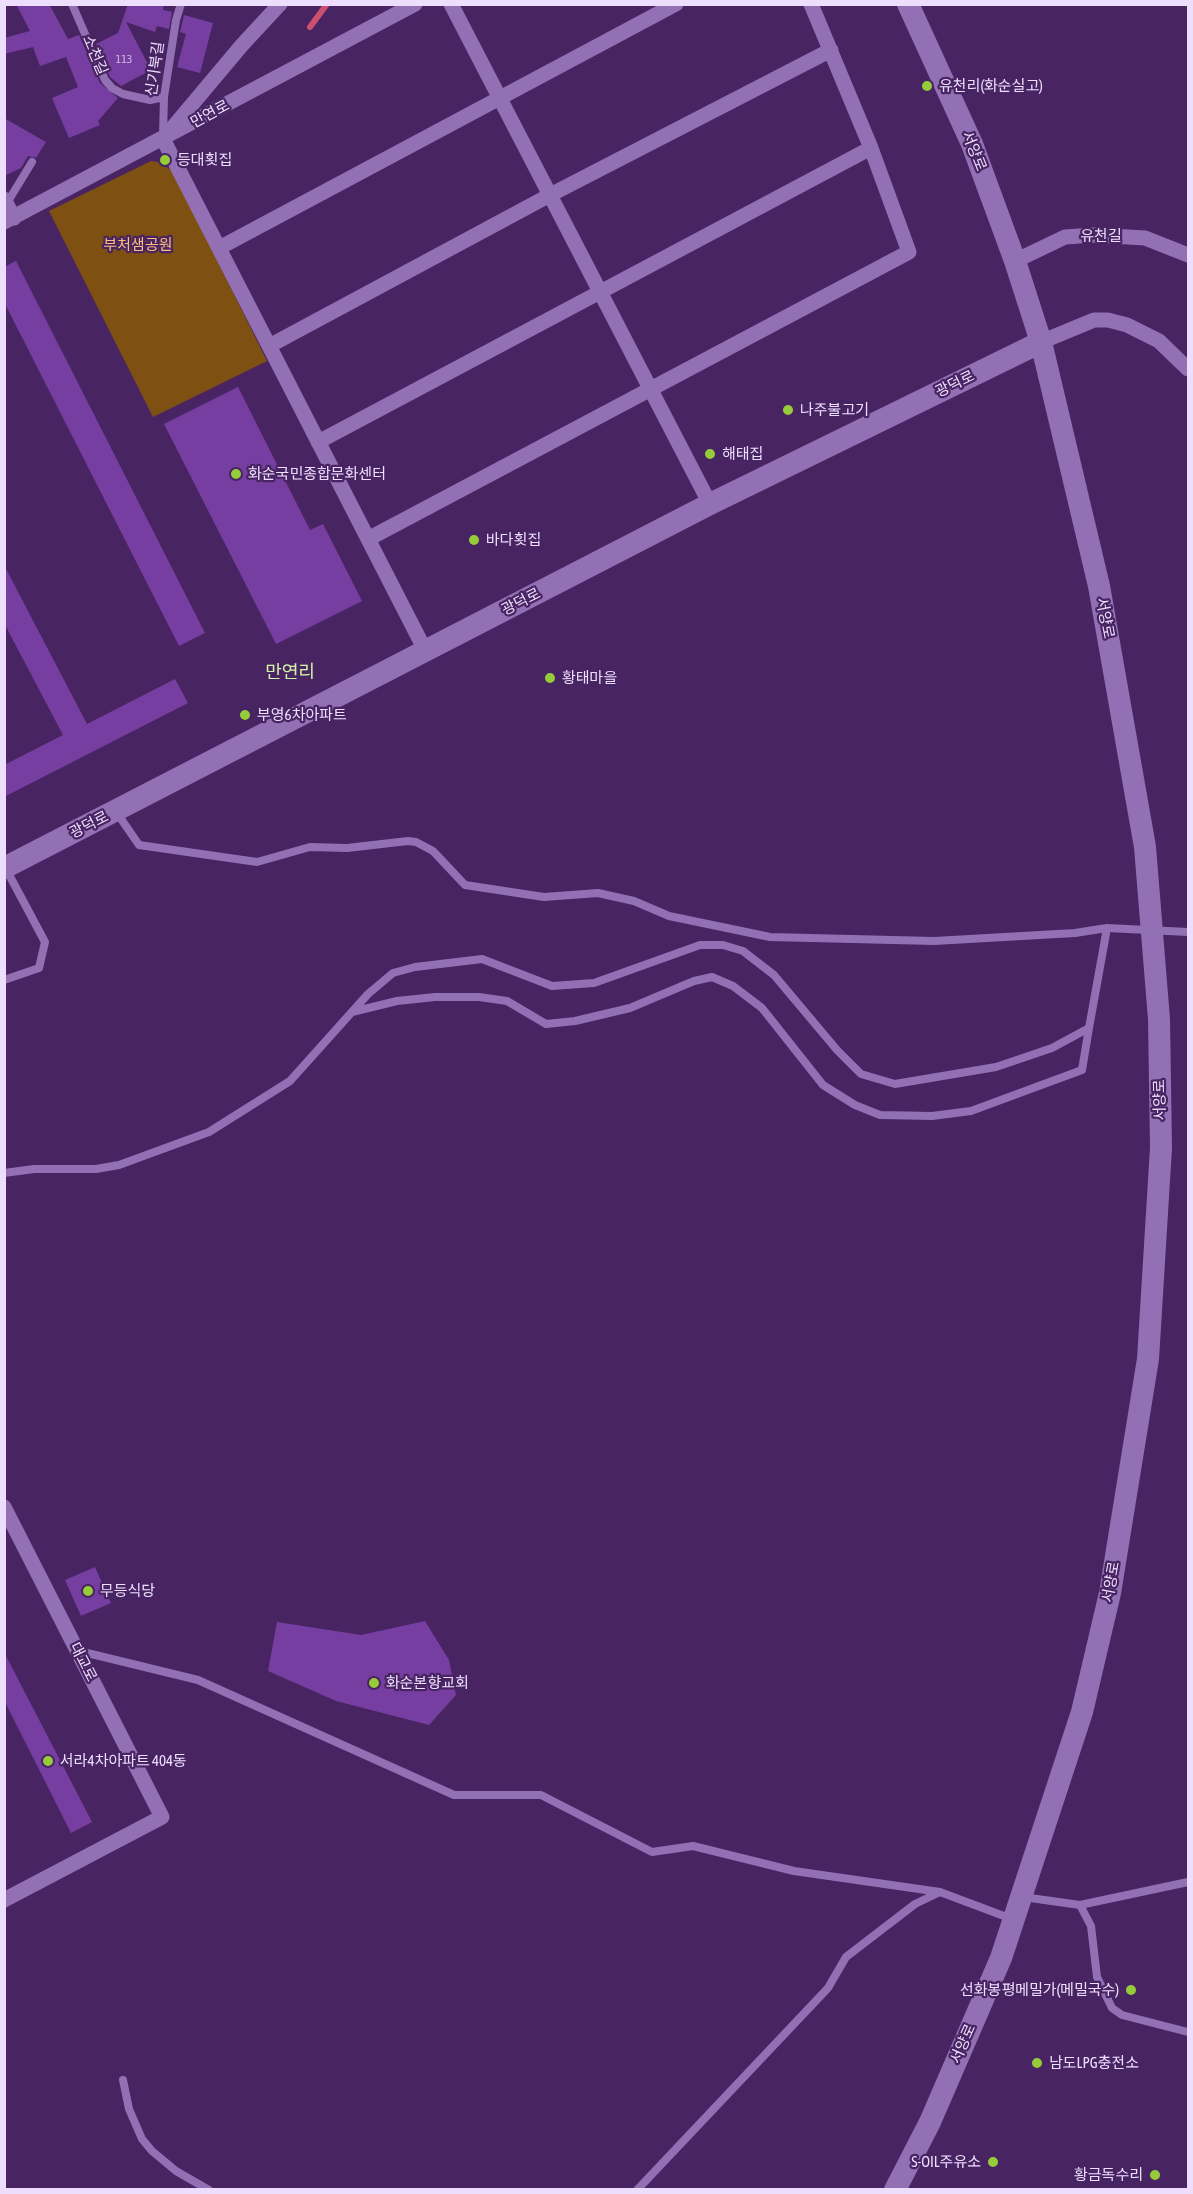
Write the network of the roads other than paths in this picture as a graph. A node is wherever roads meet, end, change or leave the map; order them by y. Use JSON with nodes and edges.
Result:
{"nodes":[{"id":1,"x":72,"y":4,"type":"edge"},
{"id":2,"x":181,"y":4,"type":"edge"},
{"id":3,"x":280,"y":4,"type":"edge"},
{"id":4,"x":416,"y":4,"type":"edge"},
{"id":5,"x":452,"y":4,"type":"edge"},
{"id":6,"x":676,"y":4,"type":"edge"},
{"id":7,"x":811,"y":4,"type":"edge"},
{"id":8,"x":908,"y":4,"type":"edge"},
{"id":9,"x":831,"y":50,"type":"junction"},
{"id":10,"x":499,"y":96,"type":"junction"},
{"id":11,"x":164,"y":97,"type":"junction"},
{"id":12,"x":163,"y":139,"type":"junction"},
{"id":13,"x":871,"y":148,"type":"junction"},
{"id":14,"x":32,"y":162,"type":"dead end"},
{"id":15,"x":550,"y":195,"type":"junction"},
{"id":16,"x":7,"y":212,"type":"edge"},
{"id":17,"x":219,"y":248,"type":"junction"},
{"id":18,"x":1188,"y":255,"type":"edge"},
{"id":19,"x":1015,"y":261,"type":"junction"},
{"id":20,"x":600,"y":291,"type":"junction"},
{"id":21,"x":1041,"y":342,"type":"junction"},
{"id":22,"x":268,"y":346,"type":"junction"},
{"id":23,"x":1188,"y":369,"type":"edge"},
{"id":24,"x":650,"y":388,"type":"junction"},
{"id":25,"x":318,"y":442,"type":"junction"},
{"id":26,"x":710,"y":504,"type":"junction"},
{"id":27,"x":368,"y":539,"type":"junction"},
{"id":28,"x":426,"y":652,"type":"junction"},
{"id":29,"x":116,"y":812,"type":"junction"},
{"id":30,"x":5,"y":868,"type":"edge"},
{"id":31,"x":1107,"y":928,"type":"junction"},
{"id":32,"x":1152,"y":931,"type":"junction"},
{"id":33,"x":1188,"y":932,"type":"edge"},
{"id":34,"x":4,"y":980,"type":"edge"},
{"id":35,"x":351,"y":1012,"type":"junction"},
{"id":36,"x":1089,"y":1028,"type":"junction"},
{"id":37,"x":4,"y":1173,"type":"edge"},
{"id":38,"x":4,"y":1507,"type":"edge"},
{"id":39,"x":78,"y":1651,"type":"junction"},
{"id":40,"x":1188,"y":1882,"type":"edge"},
{"id":41,"x":940,"y":1892,"type":"junction"},
{"id":42,"x":1021,"y":1897,"type":"junction"},
{"id":43,"x":4,"y":1900,"type":"edge"},
{"id":44,"x":1080,"y":1905,"type":"junction"},
{"id":45,"x":1014,"y":1919,"type":"junction"},
{"id":46,"x":1188,"y":2032,"type":"edge"},
{"id":47,"x":123,"y":2080,"type":"dead end"},
{"id":48,"x":209,"y":2190,"type":"edge"},
{"id":49,"x":637,"y":2190,"type":"edge"},
{"id":50,"x":895,"y":2190,"type":"edge"}],
"edges":[{"from":1,"to":11,"type":"lane","name":"소천길"},
{"from":2,"to":11,"type":"lane","name":"신기북길"},
{"from":3,"to":12,"type":"street"},
{"from":4,"to":12,"type":"street","name":"만연로"},
{"from":5,"to":10,"type":"street"},
{"from":6,"to":10,"type":"street"},
{"from":7,"to":9,"type":"street"},
{"from":8,"to":19,"type":"main road","name":"서양로"},
{"from":9,"to":13,"type":"street"},
{"from":9,"to":15,"type":"street"},
{"from":10,"to":15,"type":"street"},
{"from":10,"to":17,"type":"street"},
{"from":11,"to":12,"type":"lane","name":"신기북길"},
{"from":12,"to":16,"type":"street","name":"만연로"},
{"from":12,"to":17,"type":"street"},
{"from":13,"to":20,"type":"street"},
{"from":13,"to":24,"type":"street"},
{"from":14,"to":16,"type":"lane"},
{"from":15,"to":20,"type":"street"},
{"from":15,"to":22,"type":"street"},
{"from":17,"to":22,"type":"street"},
{"from":18,"to":19,"type":"street","name":"유천길"},
{"from":19,"to":21,"type":"main road","name":"서양로"},
{"from":20,"to":24,"type":"street"},
{"from":20,"to":25,"type":"street"},
{"from":21,"to":23,"type":"street"},
{"from":21,"to":26,"type":"main road","name":"광덕로"},
{"from":21,"to":32,"type":"main road","name":"서양로"},
{"from":22,"to":25,"type":"street"},
{"from":24,"to":26,"type":"street"},
{"from":24,"to":27,"type":"street"},
{"from":25,"to":27,"type":"street"},
{"from":26,"to":28,"type":"main road","name":"광덕로"},
{"from":27,"to":28,"type":"street"},
{"from":28,"to":29,"type":"main road","name":"광덕로"},
{"from":29,"to":30,"type":"main road","name":"광덕로"},
{"from":29,"to":31,"type":"lane"},
{"from":30,"to":34,"type":"lane"},
{"from":31,"to":32,"type":"lane"},
{"from":31,"to":36,"type":"lane"},
{"from":32,"to":33,"type":"lane"},
{"from":32,"to":42,"type":"main road","name":"서양로"},
{"from":35,"to":36,"type":"lane"},
{"from":35,"to":36,"type":"lane"},
{"from":35,"to":37,"type":"lane"},
{"from":38,"to":39,"type":"street","name":"대교로"},
{"from":39,"to":41,"type":"lane"},
{"from":39,"to":43,"type":"street","name":"대교로"},
{"from":40,"to":44,"type":"lane"},
{"from":41,"to":45,"type":"lane"},
{"from":41,"to":49,"type":"lane"},
{"from":42,"to":44,"type":"lane"},
{"from":42,"to":45,"type":"main road","name":"서양로"},
{"from":44,"to":46,"type":"lane"},
{"from":45,"to":50,"type":"main road","name":"서양로"},
{"from":47,"to":48,"type":"lane"}]}
